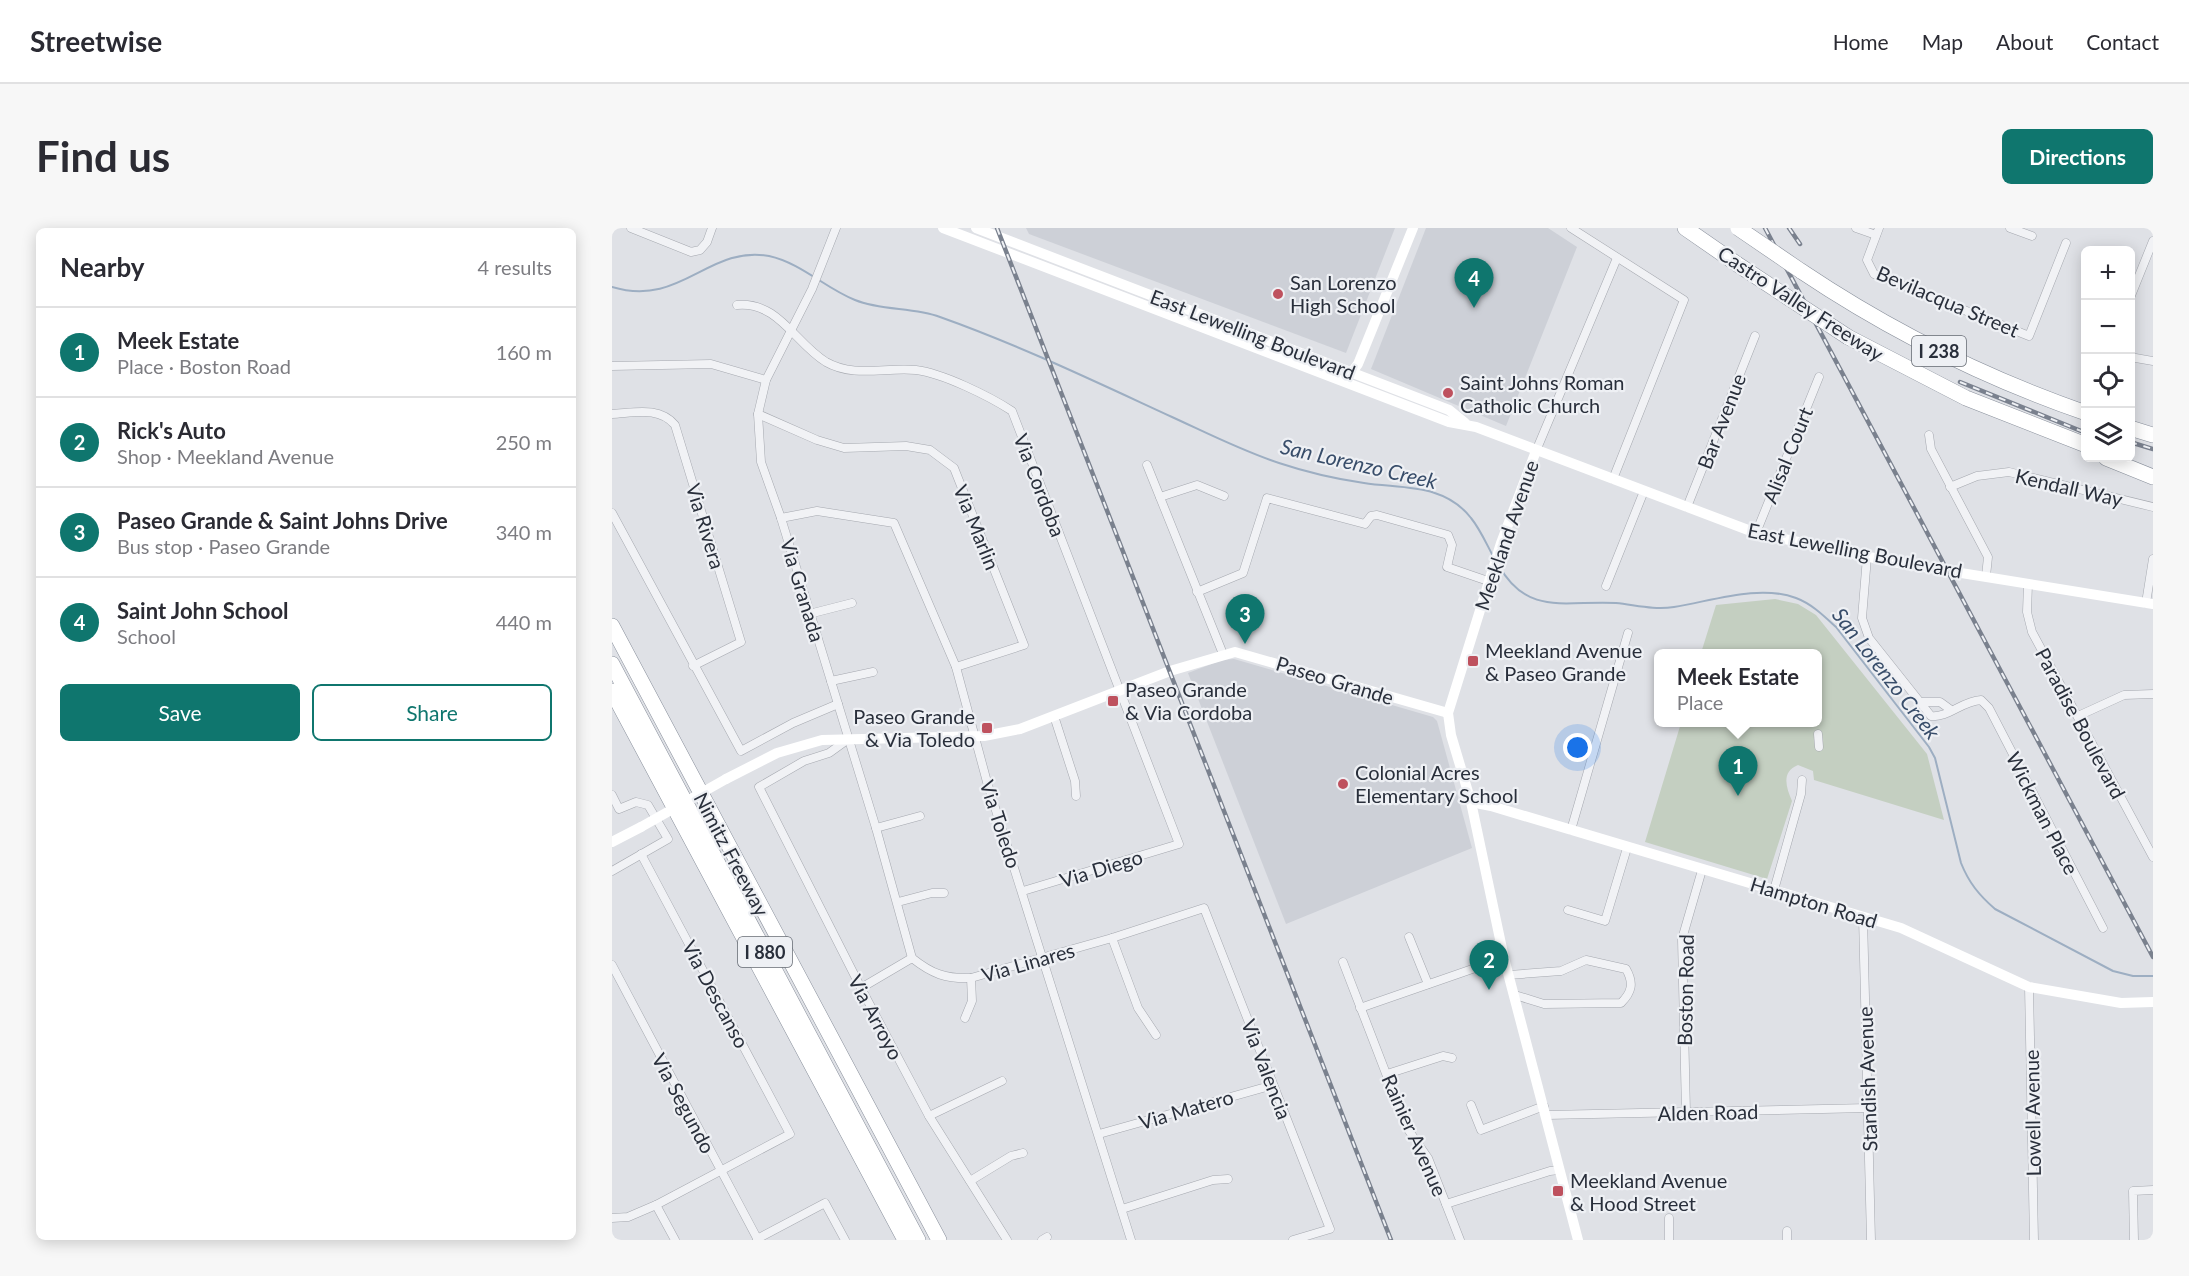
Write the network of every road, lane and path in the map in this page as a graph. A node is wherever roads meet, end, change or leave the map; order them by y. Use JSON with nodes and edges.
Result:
{"nodes":[{"id":1,"x":631,"y":228,"type":"edge"},
{"id":2,"x":712,"y":228,"type":"edge"},
{"id":3,"x":836,"y":228,"type":"edge"},
{"id":4,"x":943,"y":228,"type":"edge"},
{"id":5,"x":976,"y":228,"type":"edge"},
{"id":6,"x":1413,"y":228,"type":"edge"},
{"id":7,"x":1571,"y":228,"type":"edge"},
{"id":8,"x":1685,"y":228,"type":"edge"},
{"id":9,"x":1738,"y":228,"type":"edge"},
{"id":10,"x":1856,"y":228,"type":"edge"},
{"id":11,"x":2010,"y":228,"type":"edge"},
{"id":12,"x":1877,"y":232,"type":"edge"},
{"id":13,"x":2032,"y":236,"type":"dead end"},
{"id":14,"x":2153,"y":241,"type":"edge"},
{"id":15,"x":2066,"y":243,"type":"dead end"},
{"id":16,"x":1037,"y":257,"type":"junction"},
{"id":17,"x":1617,"y":258,"type":"junction"},
{"id":18,"x":2135,"y":286,"type":"edge"},
{"id":19,"x":737,"y":305,"type":"dead end"},
{"id":20,"x":1185,"y":314,"type":"junction"},
{"id":21,"x":791,"y":331,"type":"junction"},
{"id":22,"x":1755,"y":336,"type":"dead end"},
{"id":23,"x":2135,"y":358,"type":"edge"},
{"id":24,"x":2153,"y":361,"type":"edge"},
{"id":25,"x":612,"y":366,"type":"edge"},
{"id":26,"x":1352,"y":372,"type":"junction"},
{"id":27,"x":1819,"y":377,"type":"dead end"},
{"id":28,"x":766,"y":380,"type":"junction"},
{"id":29,"x":1345,"y":381,"type":"junction"},
{"id":30,"x":2081,"y":411,"type":"edge"},
{"id":31,"x":612,"y":414,"type":"edge"},
{"id":32,"x":758,"y":414,"type":"junction"},
{"id":33,"x":2135,"y":423,"type":"edge"},
{"id":34,"x":1465,"y":424,"type":"junction"},
{"id":35,"x":2153,"y":426,"type":"edge"},
{"id":36,"x":2135,"y":430,"type":"edge"},
{"id":37,"x":1929,"y":435,"type":"dead end"},
{"id":38,"x":2153,"y":435,"type":"edge"},
{"id":39,"x":2081,"y":444,"type":"edge"},
{"id":40,"x":1536,"y":451,"type":"junction"},
{"id":41,"x":2135,"y":461,"type":"edge"},
{"id":42,"x":2116,"y":462,"type":"edge"},
{"id":43,"x":1147,"y":465,"type":"dead end"},
{"id":44,"x":2153,"y":466,"type":"edge"},
{"id":45,"x":2153,"y":477,"type":"edge"},
{"id":46,"x":1613,"y":479,"type":"junction"},
{"id":47,"x":1950,"y":487,"type":"junction"},
{"id":48,"x":1644,"y":491,"type":"junction"},
{"id":49,"x":1224,"y":496,"type":"dead end"},
{"id":50,"x":1160,"y":497,"type":"junction"},
{"id":51,"x":1687,"y":507,"type":"junction"},
{"id":52,"x":2153,"y":507,"type":"edge"},
{"id":53,"x":612,"y":513,"type":"edge"},
{"id":54,"x":781,"y":518,"type":"junction"},
{"id":55,"x":1756,"y":533,"type":"junction"},
{"id":56,"x":1867,"y":557,"type":"junction"},
{"id":57,"x":2153,"y":559,"type":"edge"},
{"id":58,"x":1986,"y":576,"type":"junction"},
{"id":59,"x":1490,"y":577,"type":"junction"},
{"id":60,"x":2028,"y":584,"type":"junction"},
{"id":61,"x":1606,"y":586,"type":"dead end"},
{"id":62,"x":1197,"y":592,"type":"junction"},
{"id":63,"x":852,"y":603,"type":"dead end"},
{"id":64,"x":2149,"y":604,"type":"edge"},
{"id":65,"x":809,"y":614,"type":"junction"},
{"id":66,"x":612,"y":626,"type":"edge"},
{"id":67,"x":1628,"y":633,"type":"dead end"},
{"id":68,"x":1222,"y":654,"type":"junction"},
{"id":69,"x":612,"y":664,"type":"edge"},
{"id":70,"x":693,"y":666,"type":"junction"},
{"id":71,"x":956,"y":667,"type":"junction"},
{"id":72,"x":873,"y":672,"type":"dead end"},
{"id":73,"x":831,"y":681,"type":"junction"},
{"id":74,"x":612,"y":691,"type":"edge"},
{"id":75,"x":1120,"y":692,"type":"junction"},
{"id":76,"x":2153,"y":694,"type":"edge"},
{"id":77,"x":1922,"y":702,"type":"junction"},
{"id":78,"x":838,"y":704,"type":"junction"},
{"id":79,"x":1951,"y":710,"type":"junction"},
{"id":80,"x":1448,"y":713,"type":"junction"},
{"id":81,"x":1054,"y":716,"type":"junction"},
{"id":82,"x":2078,"y":716,"type":"junction"},
{"id":83,"x":1818,"y":734,"type":"dead end"},
{"id":84,"x":974,"y":736,"type":"junction"},
{"id":85,"x":849,"y":740,"type":"junction"},
{"id":86,"x":1819,"y":747,"type":"dead end"},
{"id":87,"x":1802,"y":780,"type":"dead end"},
{"id":88,"x":612,"y":795,"type":"edge"},
{"id":89,"x":1076,"y":796,"type":"dead end"},
{"id":90,"x":1471,"y":802,"type":"junction"},
{"id":91,"x":920,"y":816,"type":"dead end"},
{"id":92,"x":876,"y":828,"type":"junction"},
{"id":93,"x":1571,"y":830,"type":"junction"},
{"id":94,"x":612,"y":842,"type":"edge"},
{"id":95,"x":1179,"y":844,"type":"joint"},
{"id":96,"x":1627,"y":848,"type":"junction"},
{"id":97,"x":641,"y":854,"type":"junction"},
{"id":98,"x":2153,"y":857,"type":"edge"},
{"id":99,"x":1702,"y":870,"type":"junction"},
{"id":100,"x":612,"y":871,"type":"edge"},
{"id":101,"x":1774,"y":890,"type":"junction"},
{"id":102,"x":1023,"y":891,"type":"junction"},
{"id":103,"x":944,"y":893,"type":"dead end"},
{"id":104,"x":898,"y":902,"type":"junction"},
{"id":105,"x":1204,"y":908,"type":"joint"},
{"id":106,"x":1568,"y":910,"type":"dead end"},
{"id":107,"x":1863,"y":917,"type":"junction"},
{"id":108,"x":2103,"y":928,"type":"dead end"},
{"id":109,"x":1409,"y":937,"type":"dead end"},
{"id":110,"x":1112,"y":939,"type":"junction"},
{"id":111,"x":1042,"y":957,"type":"junction"},
{"id":112,"x":912,"y":958,"type":"junction"},
{"id":113,"x":1504,"y":958,"type":"junction"},
{"id":114,"x":1343,"y":962,"type":"dead end"},
{"id":115,"x":612,"y":964,"type":"edge"},
{"id":116,"x":1509,"y":975,"type":"junction"},
{"id":117,"x":971,"y":978,"type":"junction"},
{"id":118,"x":1428,"y":984,"type":"junction"},
{"id":119,"x":2029,"y":987,"type":"junction"},
{"id":120,"x":861,"y":988,"type":"junction"},
{"id":121,"x":1515,"y":995,"type":"junction"},
{"id":122,"x":2152,"y":1004,"type":"edge"},
{"id":123,"x":1360,"y":1008,"type":"junction"},
{"id":124,"x":965,"y":1018,"type":"dead end"},
{"id":125,"x":1156,"y":1035,"type":"dead end"},
{"id":126,"x":1452,"y":1058,"type":"dead end"},
{"id":127,"x":1387,"y":1074,"type":"junction"},
{"id":128,"x":1002,"y":1081,"type":"dead end"},
{"id":129,"x":1273,"y":1085,"type":"junction"},
{"id":130,"x":1471,"y":1105,"type":"dead end"},
{"id":131,"x":1868,"y":1108,"type":"junction"},
{"id":132,"x":1545,"y":1111,"type":"junction"},
{"id":133,"x":1686,"y":1112,"type":"junction"},
{"id":134,"x":929,"y":1116,"type":"junction"},
{"id":135,"x":1099,"y":1134,"type":"junction"},
{"id":136,"x":1023,"y":1153,"type":"dead end"},
{"id":137,"x":1559,"y":1170,"type":"junction"},
{"id":138,"x":720,"y":1171,"type":"junction"},
{"id":139,"x":1228,"y":1179,"type":"dead end"},
{"id":140,"x":970,"y":1181,"type":"junction"},
{"id":141,"x":2153,"y":1190,"type":"edge"},
{"id":142,"x":1446,"y":1204,"type":"junction"},
{"id":143,"x":656,"y":1206,"type":"junction"},
{"id":144,"x":1122,"y":1209,"type":"junction"},
{"id":145,"x":612,"y":1218,"type":"edge"},
{"id":146,"x":1669,"y":1218,"type":"dead end"},
{"id":147,"x":1786,"y":1231,"type":"dead end"},
{"id":148,"x":757,"y":1239,"type":"edge"},
{"id":149,"x":675,"y":1240,"type":"edge"},
{"id":150,"x":845,"y":1240,"type":"edge"},
{"id":151,"x":905,"y":1240,"type":"edge"},
{"id":152,"x":918,"y":1240,"type":"edge"},
{"id":153,"x":939,"y":1240,"type":"edge"},
{"id":154,"x":1007,"y":1240,"type":"edge"},
{"id":155,"x":1131,"y":1240,"type":"edge"},
{"id":156,"x":1293,"y":1240,"type":"edge"},
{"id":157,"x":1460,"y":1240,"type":"edge"},
{"id":158,"x":1578,"y":1240,"type":"edge"},
{"id":159,"x":1669,"y":1240,"type":"edge"},
{"id":160,"x":1787,"y":1240,"type":"edge"},
{"id":161,"x":1871,"y":1240,"type":"edge"},
{"id":162,"x":2034,"y":1240,"type":"edge"},
{"id":163,"x":2134,"y":1240,"type":"edge"}],
"edges":[{"from":1,"to":2,"type":"street"},
{"from":3,"to":21,"type":"street","name":"Via Granada"},
{"from":4,"to":16,"type":"main road"},
{"from":5,"to":16,"type":"main road"},
{"from":6,"to":26,"type":"main road"},
{"from":7,"to":17,"type":"street"},
{"from":8,"to":39,"type":"highway","name":"Castro Valley Freeway","number":"I 238","bridge":true},
{"from":9,"to":30,"type":"highway","name":"Castro Valley Freeway","number":"I 238","bridge":true},
{"from":10,"to":12,"type":"street"},
{"from":11,"to":13,"type":"street"},
{"from":12,"to":15,"type":"street","name":"Bevilacqua Street"},
{"from":14,"to":18,"type":"street"},
{"from":16,"to":20,"type":"main road","name":"East Lewelling Boulevard"},
{"from":17,"to":40,"type":"street","name":"Meekland Avenue"},
{"from":17,"to":46,"type":"street"},
{"from":19,"to":21,"type":"street","name":"Via Cordoba"},
{"from":20,"to":26,"type":"main road","name":"East Lewelling Boulevard"},
{"from":20,"to":29,"type":"main road","name":"East Lewelling Boulevard"},
{"from":21,"to":28,"type":"street","name":"Via Granada"},
{"from":21,"to":75,"type":"street","name":"Via Cordoba"},
{"from":22,"to":51,"type":"street","name":"Bar Avenue"},
{"from":23,"to":24,"type":"street"},
{"from":25,"to":28,"type":"street"},
{"from":26,"to":29,"type":"main road"},
{"from":26,"to":34,"type":"main road","name":"East Lewelling Boulevard"},
{"from":27,"to":55,"type":"street","name":"Alisal Court"},
{"from":28,"to":32,"type":"street","name":"Via Granada"},
{"from":29,"to":34,"type":"main road","name":"East Lewelling Boulevard"},
{"from":31,"to":70,"type":"street","name":"Via Rivera"},
{"from":32,"to":54,"type":"street","name":"Via Granada"},
{"from":32,"to":71,"type":"street","name":"Via Marlin"},
{"from":33,"to":35,"type":"highway"},
{"from":34,"to":40,"type":"main road","name":"East Lewelling Boulevard"},
{"from":36,"to":38,"type":"highway"},
{"from":37,"to":47,"type":"street"},
{"from":40,"to":46,"type":"main road","name":"East Lewelling Boulevard"},
{"from":40,"to":59,"type":"main road","name":"Meekland Avenue"},
{"from":41,"to":44,"type":"highway"},
{"from":42,"to":45,"type":"highway"},
{"from":43,"to":50,"type":"street"},
{"from":46,"to":48,"type":"main road","name":"East Lewelling Boulevard"},
{"from":47,"to":52,"type":"street","name":"Kendall Way"},
{"from":47,"to":58,"type":"street"},
{"from":48,"to":51,"type":"main road","name":"East Lewelling Boulevard"},
{"from":48,"to":61,"type":"street"},
{"from":49,"to":50,"type":"street"},
{"from":50,"to":62,"type":"street"},
{"from":51,"to":55,"type":"main road","name":"East Lewelling Boulevard"},
{"from":53,"to":70,"type":"street"},
{"from":54,"to":65,"type":"street","name":"Via Granada"},
{"from":54,"to":71,"type":"street","name":"Via Toledo"},
{"from":55,"to":56,"type":"main road","name":"East Lewelling Boulevard"},
{"from":56,"to":58,"type":"main road","name":"East Lewelling Boulevard"},
{"from":56,"to":77,"type":"street"},
{"from":57,"to":64,"type":"street"},
{"from":58,"to":60,"type":"main road","name":"East Lewelling Boulevard"},
{"from":59,"to":62,"type":"street"},
{"from":59,"to":80,"type":"main road","name":"Meekland Avenue"},
{"from":60,"to":64,"type":"main road","name":"East Lewelling Boulevard"},
{"from":60,"to":82,"type":"street","name":"Paradise Boulevard"},
{"from":62,"to":68,"type":"street"},
{"from":63,"to":65,"type":"street"},
{"from":65,"to":73,"type":"street","name":"Via Granada"},
{"from":66,"to":153,"type":"highway","name":"Nimitz Freeway","number":"I 880"},
{"from":67,"to":93,"type":"street"},
{"from":68,"to":75,"type":"main road","name":"Paseo Grande"},
{"from":68,"to":80,"type":"main road","name":"Paseo Grande"},
{"from":69,"to":152,"type":"highway","number":"I 880"},
{"from":70,"to":78,"type":"street"},
{"from":71,"to":84,"type":"street","name":"Via Toledo"},
{"from":72,"to":73,"type":"street"},
{"from":73,"to":78,"type":"street","name":"Via Granada"},
{"from":74,"to":151,"type":"highway","name":"Nimitz Freeway","number":"I 880"},
{"from":75,"to":81,"type":"main road","name":"Paseo Grande"},
{"from":75,"to":95,"type":"street","name":"Via Cordoba"},
{"from":76,"to":82,"type":"street"},
{"from":77,"to":79,"type":"street"},
{"from":77,"to":79,"type":"street"},
{"from":78,"to":85,"type":"street","name":"Via Granada"},
{"from":79,"to":108,"type":"street","name":"Wickman Place"},
{"from":80,"to":90,"type":"main road","name":"Meekland Avenue"},
{"from":81,"to":84,"type":"main road","name":"Paseo Grande"},
{"from":81,"to":89,"type":"street"},
{"from":82,"to":98,"type":"street","name":"Paradise Boulevard"},
{"from":83,"to":86,"type":"street"},
{"from":84,"to":85,"type":"main road","name":"Paseo Grande"},
{"from":84,"to":102,"type":"street","name":"Via Toledo"},
{"from":85,"to":92,"type":"street","name":"Via Granada"},
{"from":85,"to":94,"type":"main road","name":"Paseo Grande","bridge":true},
{"from":85,"to":120,"type":"street","name":"Via Arroyo"},
{"from":87,"to":101,"type":"street"},
{"from":88,"to":97,"type":"street"},
{"from":90,"to":93,"type":"main road","name":"Hampton Road"},
{"from":90,"to":113,"type":"main road","name":"Meekland Avenue"},
{"from":91,"to":92,"type":"street"},
{"from":92,"to":104,"type":"street","name":"Via Granada"},
{"from":93,"to":96,"type":"main road","name":"Hampton Road"},
{"from":95,"to":102,"type":"street","name":"Via Diego"},
{"from":96,"to":99,"type":"main road","name":"Hampton Road"},
{"from":96,"to":106,"type":"street"},
{"from":97,"to":100,"type":"street"},
{"from":97,"to":138,"type":"street","name":"Via Descanso"},
{"from":99,"to":101,"type":"main road","name":"Hampton Road"},
{"from":99,"to":133,"type":"street","name":"Boston Road"},
{"from":101,"to":107,"type":"main road","name":"Hampton Road"},
{"from":102,"to":111,"type":"street","name":"Via Toledo"},
{"from":103,"to":104,"type":"street"},
{"from":104,"to":112,"type":"street","name":"Via Granada"},
{"from":105,"to":110,"type":"street","name":"Via Linares"},
{"from":105,"to":129,"type":"street","name":"Via Valencia"},
{"from":107,"to":119,"type":"main road","name":"Hampton Road"},
{"from":107,"to":131,"type":"street","name":"Standish Avenue"},
{"from":109,"to":118,"type":"street"},
{"from":110,"to":111,"type":"street","name":"Via Linares"},
{"from":110,"to":125,"type":"street"},
{"from":111,"to":117,"type":"street","name":"Via Linares"},
{"from":111,"to":135,"type":"street","name":"Via Toledo"},
{"from":112,"to":117,"type":"street","name":"Via Linares"},
{"from":112,"to":120,"type":"street"},
{"from":113,"to":116,"type":"main road","name":"Meekland Avenue"},
{"from":113,"to":118,"type":"street"},
{"from":114,"to":123,"type":"street","name":"Rainier Avenue"},
{"from":115,"to":138,"type":"street","name":"Via Segundo"},
{"from":116,"to":121,"type":"main road","name":"Meekland Avenue"},
{"from":116,"to":121,"type":"street"},
{"from":117,"to":124,"type":"street"},
{"from":118,"to":123,"type":"street"},
{"from":119,"to":122,"type":"main road","name":"Hampton Road"},
{"from":119,"to":162,"type":"street","name":"Lowell Avenue"},
{"from":120,"to":134,"type":"street","name":"Via Arroyo"},
{"from":121,"to":132,"type":"main road","name":"Meekland Avenue"},
{"from":123,"to":127,"type":"street","name":"Rainier Avenue"},
{"from":126,"to":127,"type":"street"},
{"from":127,"to":142,"type":"street","name":"Rainier Avenue"},
{"from":128,"to":134,"type":"street"},
{"from":129,"to":135,"type":"street","name":"Via Matero"},
{"from":129,"to":156,"type":"street","name":"Via Valencia"},
{"from":130,"to":132,"type":"street","name":"Alden Road"},
{"from":131,"to":133,"type":"street","name":"Alden Road"},
{"from":131,"to":161,"type":"street","name":"Standish Avenue"},
{"from":132,"to":133,"type":"street","name":"Alden Road"},
{"from":132,"to":137,"type":"main road","name":"Meekland Avenue"},
{"from":134,"to":140,"type":"street","name":"Via Arroyo"},
{"from":135,"to":144,"type":"street","name":"Via Toledo"},
{"from":136,"to":140,"type":"street"},
{"from":137,"to":142,"type":"street"},
{"from":137,"to":158,"type":"main road","name":"Meekland Avenue"},
{"from":138,"to":143,"type":"street"},
{"from":138,"to":148,"type":"street","name":"Via Segundo"},
{"from":139,"to":144,"type":"street"},
{"from":140,"to":154,"type":"street","name":"Via Arroyo"},
{"from":141,"to":163,"type":"street"},
{"from":142,"to":157,"type":"street","name":"Rainier Avenue"},
{"from":143,"to":145,"type":"street"},
{"from":143,"to":149,"type":"street"},
{"from":144,"to":155,"type":"street","name":"Via Toledo"},
{"from":146,"to":159,"type":"street"},
{"from":147,"to":160,"type":"street"},
{"from":148,"to":150,"type":"street"}]}
